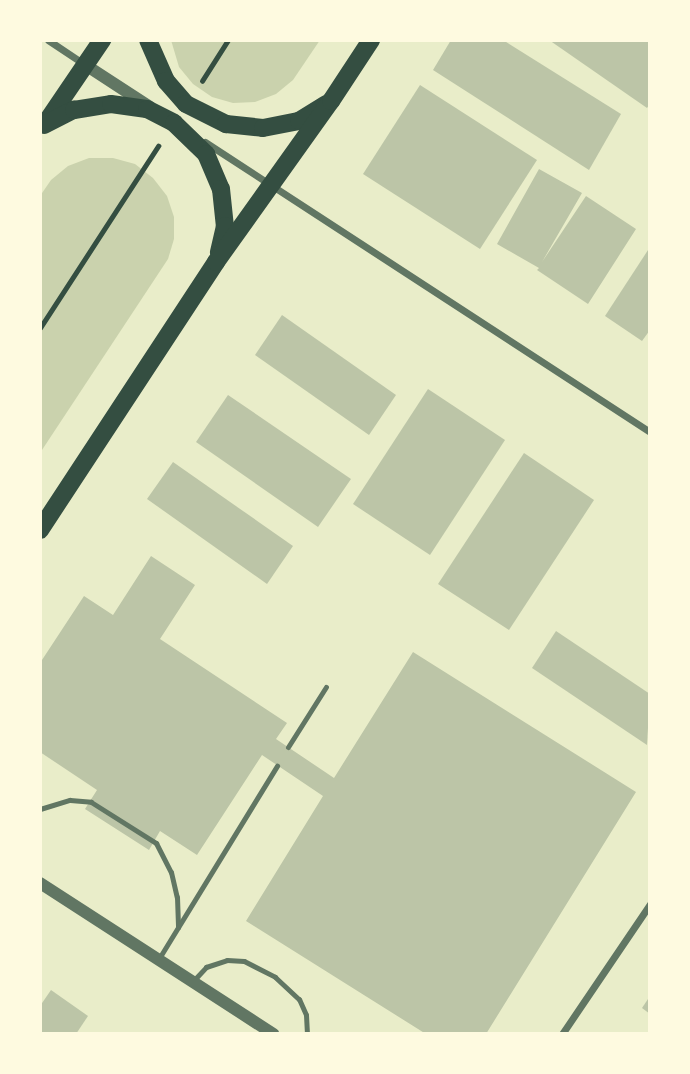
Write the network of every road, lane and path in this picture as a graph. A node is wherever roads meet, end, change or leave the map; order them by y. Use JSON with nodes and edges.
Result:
{"nodes":[{"id":1,"x":48,"y":40,"type":"edge"},
{"id":2,"x":102,"y":40,"type":"edge"},
{"id":3,"x":148,"y":40,"type":"edge"},
{"id":4,"x":228,"y":40,"type":"edge"},
{"id":5,"x":371,"y":40,"type":"edge"},
{"id":6,"x":85,"y":64,"type":"junction"},
{"id":7,"x":331,"y":101,"type":"junction"},
{"id":8,"x":186,"y":104,"type":"junction"},
{"id":9,"x":174,"y":123,"type":"junction"},
{"id":10,"x":42,"y":128,"type":"edge"},
{"id":11,"x":271,"y":185,"type":"junction"},
{"id":12,"x":216,"y":262,"type":"junction"},
{"id":13,"x":40,"y":328,"type":"edge"},
{"id":14,"x":650,"y":432,"type":"edge"},
{"id":15,"x":40,"y":530,"type":"edge"},
{"id":16,"x":326,"y":687,"type":"dead end"},
{"id":17,"x":288,"y":747,"type":"dead end"},
{"id":18,"x":277,"y":766,"type":"dead end"},
{"id":19,"x":40,"y":809,"type":"edge"},
{"id":20,"x":40,"y":883,"type":"edge"},
{"id":21,"x":650,"y":904,"type":"edge"},
{"id":22,"x":178,"y":926,"type":"junction"},
{"id":23,"x":158,"y":960,"type":"junction"},
{"id":24,"x":192,"y":982,"type":"junction"},
{"id":25,"x":273,"y":1034,"type":"edge"},
{"id":26,"x":307,"y":1034,"type":"edge"},
{"id":27,"x":562,"y":1034,"type":"edge"}],
"edges":[{"from":1,"to":6,"type":"street"},
{"from":2,"to":6,"type":"main road"},
{"from":3,"to":8,"type":"main road"},
{"from":4,"to":8,"type":"path"},
{"from":5,"to":7,"type":"main road"},
{"from":6,"to":9,"type":"street"},
{"from":6,"to":10,"type":"main road"},
{"from":7,"to":8,"type":"main road"},
{"from":7,"to":11,"type":"main road"},
{"from":9,"to":10,"type":"main road"},
{"from":9,"to":11,"type":"street"},
{"from":9,"to":12,"type":"main road"},
{"from":9,"to":13,"type":"path"},
{"from":11,"to":12,"type":"main road"},
{"from":11,"to":14,"type":"street"},
{"from":12,"to":15,"type":"main road"},
{"from":16,"to":17,"type":"lane"},
{"from":18,"to":22,"type":"lane"},
{"from":19,"to":22,"type":"lane"},
{"from":20,"to":23,"type":"street"},
{"from":21,"to":27,"type":"street"},
{"from":22,"to":23,"type":"lane"},
{"from":23,"to":24,"type":"street"},
{"from":24,"to":25,"type":"street"},
{"from":24,"to":26,"type":"lane"}]}
